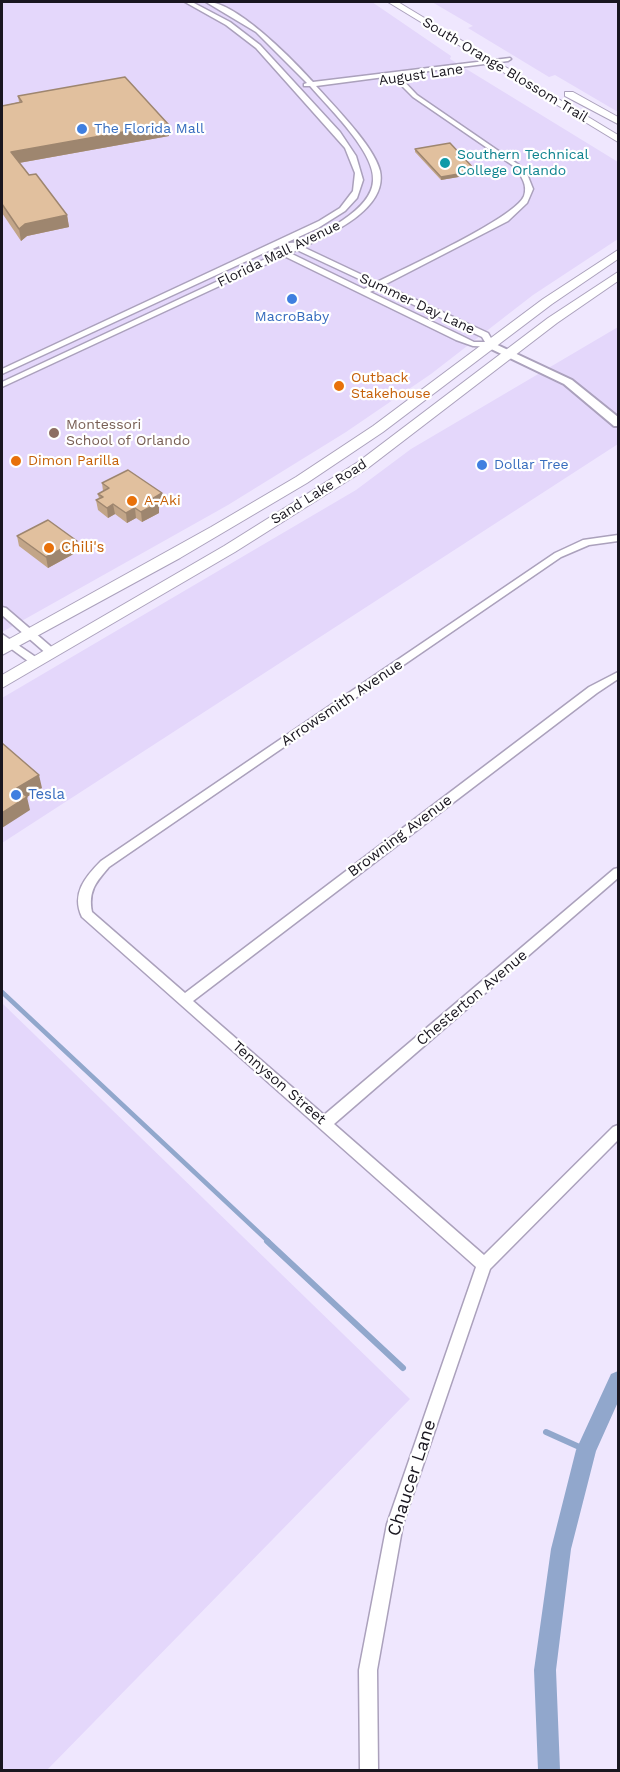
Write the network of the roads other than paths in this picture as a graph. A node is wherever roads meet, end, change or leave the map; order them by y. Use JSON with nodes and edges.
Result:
{"nodes":[{"id":1,"x":188,"y":2,"type":"edge"},
{"id":2,"x":209,"y":2,"type":"edge"},
{"id":3,"x":392,"y":2,"type":"edge"},
{"id":4,"x":412,"y":2,"type":"edge"},
{"id":5,"x":469,"y":35,"type":"dead end"},
{"id":6,"x":466,"y":47,"type":"junction"},
{"id":7,"x":493,"y":49,"type":"dead end"},
{"id":8,"x":512,"y":61,"type":"joint"},
{"id":9,"x":492,"y":62,"type":"junction"},
{"id":10,"x":453,"y":64,"type":"junction"},
{"id":11,"x":395,"y":76,"type":"junction"},
{"id":12,"x":557,"y":87,"type":"dead end"},
{"id":13,"x":313,"y":88,"type":"junction"},
{"id":14,"x":298,"y":90,"type":"junction"},
{"id":15,"x":618,"y":122,"type":"edge"},
{"id":16,"x":618,"y":139,"type":"edge"},
{"id":17,"x":284,"y":241,"type":"junction"},
{"id":18,"x":271,"y":246,"type":"junction"},
{"id":19,"x":297,"y":247,"type":"junction"},
{"id":20,"x":284,"y":253,"type":"junction"},
{"id":21,"x":618,"y":254,"type":"edge"},
{"id":22,"x":618,"y":276,"type":"edge"},
{"id":23,"x":378,"y":285,"type":"junction"},
{"id":24,"x":364,"y":292,"type":"junction"},
{"id":25,"x":491,"y":345,"type":"junction"},
{"id":26,"x":510,"y":355,"type":"junction"},
{"id":27,"x":2,"y":372,"type":"edge"},
{"id":28,"x":2,"y":386,"type":"edge"},
{"id":29,"x":618,"y":423,"type":"edge"},
{"id":30,"x":341,"y":454,"type":"junction"},
{"id":31,"x":361,"y":466,"type":"junction"},
{"id":32,"x":618,"y":538,"type":"edge"},
{"id":33,"x":2,"y":610,"type":"edge"},
{"id":34,"x":31,"y":633,"type":"junction"},
{"id":35,"x":5,"y":644,"type":"edge"},
{"id":36,"x":52,"y":653,"type":"junction"},
{"id":37,"x":36,"y":662,"type":"junction"},
{"id":38,"x":618,"y":675,"type":"edge"},
{"id":39,"x":2,"y":682,"type":"edge"},
{"id":40,"x":618,"y":873,"type":"edge"},
{"id":41,"x":82,"y":897,"type":"joint"},
{"id":42,"x":184,"y":1001,"type":"junction"},
{"id":43,"x":325,"y":1123,"type":"junction"},
{"id":44,"x":618,"y":1131,"type":"edge"},
{"id":45,"x":484,"y":1265,"type":"junction"},
{"id":46,"x":369,"y":1770,"type":"edge"}],
"edges":[{"from":1,"to":14,"type":"street","name":"Florida Mall Avenue"},
{"from":2,"to":13,"type":"street","name":"Florida Mall Avenue"},
{"from":3,"to":6,"type":"main road","name":"South Orange Blossom Trail"},
{"from":4,"to":5,"type":"main road","name":"South Orange Blossom Trail"},
{"from":6,"to":9,"type":"main road","name":"South Orange Blossom Trail"},
{"from":6,"to":10,"type":"street"},
{"from":7,"to":8,"type":"main road","name":"South Orange Blossom Trail"},
{"from":8,"to":9,"type":"street","name":"August Lane"},
{"from":9,"to":10,"type":"street","name":"August Lane"},
{"from":9,"to":11,"type":"street","name":"August Lane"},
{"from":9,"to":16,"type":"main road","name":"South Orange Blossom Trail"},
{"from":10,"to":11,"type":"street","name":"August Lane"},
{"from":11,"to":13,"type":"street","name":"August Lane"},
{"from":11,"to":23,"type":"street"},
{"from":12,"to":15,"type":"main road","name":"South Orange Blossom Trail"},
{"from":13,"to":14,"type":"street","name":"August Lane"},
{"from":13,"to":19,"type":"street","name":"Florida Mall Avenue"},
{"from":14,"to":17,"type":"street","name":"Florida Mall Avenue"},
{"from":17,"to":18,"type":"street","name":"Florida Mall Avenue"},
{"from":17,"to":19,"type":"street","name":"Summer Day Lane"},
{"from":18,"to":20,"type":"street","name":"Summer Day Lane"},
{"from":18,"to":27,"type":"street","name":"Florida Mall Avenue"},
{"from":19,"to":20,"type":"street","name":"Florida Mall Avenue"},
{"from":19,"to":23,"type":"street","name":"Summer Day Lane"},
{"from":20,"to":24,"type":"street","name":"Summer Day Lane"},
{"from":20,"to":28,"type":"street","name":"Florida Mall Avenue"},
{"from":21,"to":25,"type":"main road","name":"Sand Lake Road"},
{"from":22,"to":26,"type":"main road","name":"Sand Lake Road"},
{"from":23,"to":24,"type":"street"},
{"from":23,"to":25,"type":"street","name":"Summer Day Lane"},
{"from":24,"to":25,"type":"street","name":"Summer Day Lane"},
{"from":25,"to":26,"type":"street"},
{"from":25,"to":30,"type":"main road","name":"Sand Lake Road"},
{"from":26,"to":29,"type":"street"},
{"from":26,"to":31,"type":"main road","name":"Sand Lake Road"},
{"from":30,"to":31,"type":"main road"},
{"from":30,"to":34,"type":"main road","name":"Sand Lake Road"},
{"from":31,"to":36,"type":"main road","name":"Sand Lake Road"},
{"from":32,"to":41,"type":"street","name":"Arrowsmith Avenue"},
{"from":33,"to":34,"type":"street"},
{"from":34,"to":35,"type":"main road","name":"Sand Lake Road"},
{"from":34,"to":36,"type":"street"},
{"from":35,"to":37,"type":"street"},
{"from":36,"to":37,"type":"main road","name":"Sand Lake Road"},
{"from":37,"to":39,"type":"main road","name":"Sand Lake Road"},
{"from":38,"to":42,"type":"street","name":"Browning Avenue"},
{"from":40,"to":43,"type":"street","name":"Chesterton Avenue"},
{"from":41,"to":42,"type":"street","name":"Tennyson Street"},
{"from":42,"to":43,"type":"street","name":"Tennyson Street"},
{"from":43,"to":45,"type":"street","name":"Tennyson Street"},
{"from":44,"to":45,"type":"street"},
{"from":45,"to":46,"type":"street","name":"Chaucer Lane"}]}
